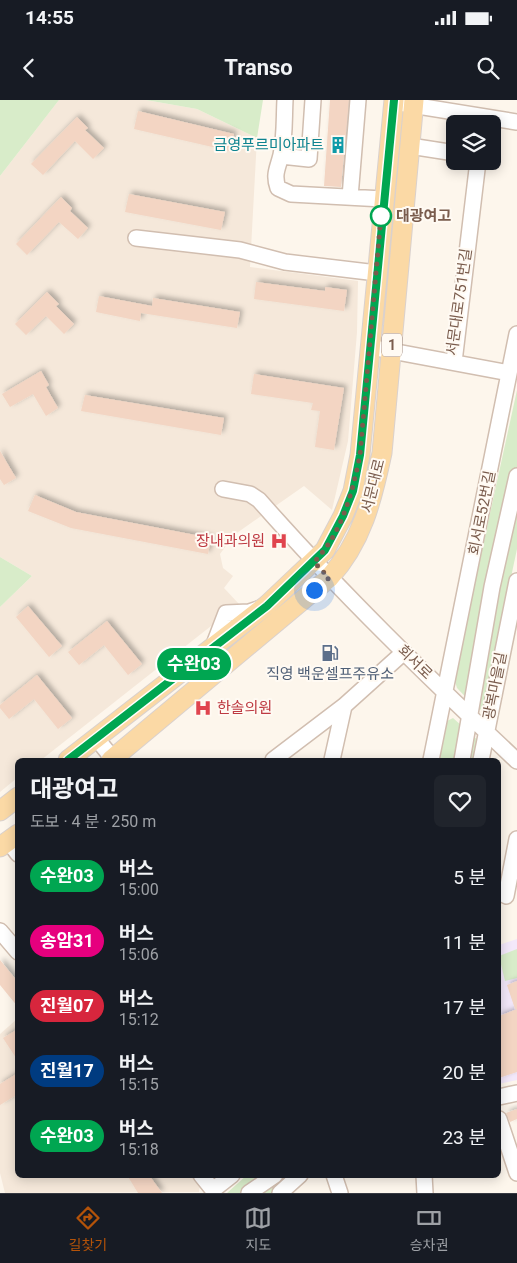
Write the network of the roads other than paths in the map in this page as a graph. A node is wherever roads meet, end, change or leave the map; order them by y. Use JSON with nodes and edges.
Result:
{"nodes":[{"id":1,"x":285,"y":100,"type":"edge"},
{"id":2,"x":313,"y":100,"type":"edge"},
{"id":3,"x":358,"y":100,"type":"edge"},
{"id":4,"x":393,"y":101,"type":"edge"},
{"id":5,"x":414,"y":102,"type":"edge"},
{"id":6,"x":517,"y":122,"type":"edge"},
{"id":7,"x":410,"y":146,"type":"junction"},
{"id":8,"x":446,"y":152,"type":"edge"},
{"id":9,"x":281,"y":156,"type":"junction"},
{"id":10,"x":477,"y":170,"type":"edge"},
{"id":11,"x":350,"y":197,"type":"junction"},
{"id":12,"x":383,"y":199,"type":"junction"},
{"id":13,"x":136,"y":238,"type":"dead end"},
{"id":14,"x":377,"y":274,"type":"junction"},
{"id":15,"x":517,"y":334,"type":"edge"},
{"id":16,"x":370,"y":347,"type":"junction"},
{"id":17,"x":392,"y":351,"type":"junction"},
{"id":18,"x":454,"y":362,"type":"junction"},
{"id":19,"x":509,"y":373,"type":"junction"},
{"id":20,"x":517,"y":476,"type":"edge"},
{"id":21,"x":222,"y":489,"type":"dead end"},
{"id":22,"x":314,"y":562,"type":"junction"},
{"id":23,"x":329,"y":578,"type":"junction"},
{"id":24,"x":517,"y":580,"type":"edge"},
{"id":25,"x":513,"y":617,"type":"edge"},
{"id":26,"x":404,"y":652,"type":"junction"},
{"id":27,"x":444,"y":690,"type":"junction"},
{"id":28,"x":344,"y":706,"type":"junction"},
{"id":29,"x":470,"y":718,"type":"junction"},
{"id":30,"x":486,"y":732,"type":"junction"},
{"id":31,"x":97,"y":739,"type":"junction"},
{"id":32,"x":71,"y":758,"type":"edge"},
{"id":33,"x":111,"y":758,"type":"edge"},
{"id":34,"x":114,"y":758,"type":"edge"},
{"id":35,"x":277,"y":758,"type":"edge"},
{"id":36,"x":332,"y":758,"type":"edge"},
{"id":37,"x":431,"y":758,"type":"edge"},
{"id":38,"x":462,"y":758,"type":"edge"},
{"id":39,"x":481,"y":758,"type":"edge"},
{"id":40,"x":517,"y":761,"type":"edge"},
{"id":41,"x":15,"y":799,"type":"edge"},
{"id":42,"x":0,"y":811,"type":"edge"},
{"id":43,"x":517,"y":839,"type":"edge"},
{"id":44,"x":506,"y":896,"type":"dead end"},
{"id":45,"x":0,"y":931,"type":"edge"},
{"id":46,"x":15,"y":948,"type":"edge"},
{"id":47,"x":517,"y":1093,"type":"edge"},
{"id":48,"x":501,"y":1097,"type":"edge"},
{"id":49,"x":501,"y":1125,"type":"edge"},
{"id":50,"x":517,"y":1173,"type":"edge"},
{"id":51,"x":203,"y":1178,"type":"edge"},
{"id":52,"x":228,"y":1178,"type":"edge"},
{"id":53,"x":271,"y":1178,"type":"edge"},
{"id":54,"x":297,"y":1178,"type":"edge"},
{"id":55,"x":335,"y":1178,"type":"edge"},
{"id":56,"x":424,"y":1178,"type":"edge"},
{"id":57,"x":210,"y":1191,"type":"edge"},
{"id":58,"x":249,"y":1193,"type":"edge"},
{"id":59,"x":280,"y":1193,"type":"edge"},
{"id":60,"x":340,"y":1193,"type":"edge"},
{"id":61,"x":425,"y":1193,"type":"edge"}],
"edges":[{"from":1,"to":9,"type":"street"},
{"from":2,"to":9,"type":"street"},
{"from":3,"to":11,"type":"street"},
{"from":4,"to":5,"type":"street"},
{"from":4,"to":12,"type":"main road","name":"서문대로","number":"1"},
{"from":5,"to":6,"type":"street"},
{"from":5,"to":7,"type":"main road","name":"서문대로","number":"1"},
{"from":7,"to":8,"type":"street"},
{"from":7,"to":17,"type":"main road","name":"서문대로","number":"1"},
{"from":9,"to":11,"type":"street"},
{"from":10,"to":18,"type":"street","name":"서문대로751번길"},
{"from":11,"to":12,"type":"street"},
{"from":12,"to":14,"type":"main road","name":"서문대로","number":"1"},
{"from":13,"to":14,"type":"street"},
{"from":14,"to":16,"type":"main road","name":"서문대로","number":"1"},
{"from":15,"to":19,"type":"street","name":"회서로52번길"},
{"from":16,"to":17,"type":"street","name":"서문대로751번길"},
{"from":16,"to":22,"type":"main road","name":"서문대로","number":"1"},
{"from":17,"to":18,"type":"street","name":"서문대로751번길"},
{"from":17,"to":23,"type":"main road","name":"서문대로","number":"1"},
{"from":18,"to":19,"type":"street"},
{"from":19,"to":27,"type":"street","name":"회서로52번길"},
{"from":20,"to":29,"type":"street"},
{"from":21,"to":22,"type":"street","name":"회서로"},
{"from":22,"to":23,"type":"street","name":"회서로"},
{"from":22,"to":31,"type":"main road","name":"서문대로","number":"1"},
{"from":23,"to":26,"type":"street","name":"회서로"},
{"from":23,"to":34,"type":"main road","name":"서문대로","number":"1"},
{"from":24,"to":25,"type":"street","name":"광복마을길"},
{"from":25,"to":30,"type":"street","name":"광복마을길"},
{"from":26,"to":27,"type":"street","name":"회서로"},
{"from":26,"to":28,"type":"street"},
{"from":27,"to":29,"type":"street","name":"회서로"},
{"from":27,"to":37,"type":"street","name":"회서로52번길"},
{"from":28,"to":35,"type":"street"},
{"from":28,"to":36,"type":"street"},
{"from":29,"to":30,"type":"street","name":"회서로"},
{"from":29,"to":38,"type":"street"},
{"from":30,"to":39,"type":"street","name":"광복마을길"},
{"from":30,"to":40,"type":"street","name":"회서로"},
{"from":31,"to":32,"type":"main road","name":"서문대로","number":"1"},
{"from":31,"to":33,"type":"street"},
{"from":41,"to":42,"type":"main road"},
{"from":43,"to":44,"type":"street"},
{"from":45,"to":46,"type":"street"},
{"from":47,"to":48,"type":"street"},
{"from":49,"to":50,"type":"street"},
{"from":51,"to":57,"type":"street"},
{"from":52,"to":57,"type":"street"},
{"from":53,"to":58,"type":"street"},
{"from":54,"to":59,"type":"street"},
{"from":55,"to":60,"type":"street"},
{"from":56,"to":61,"type":"street"}]}
